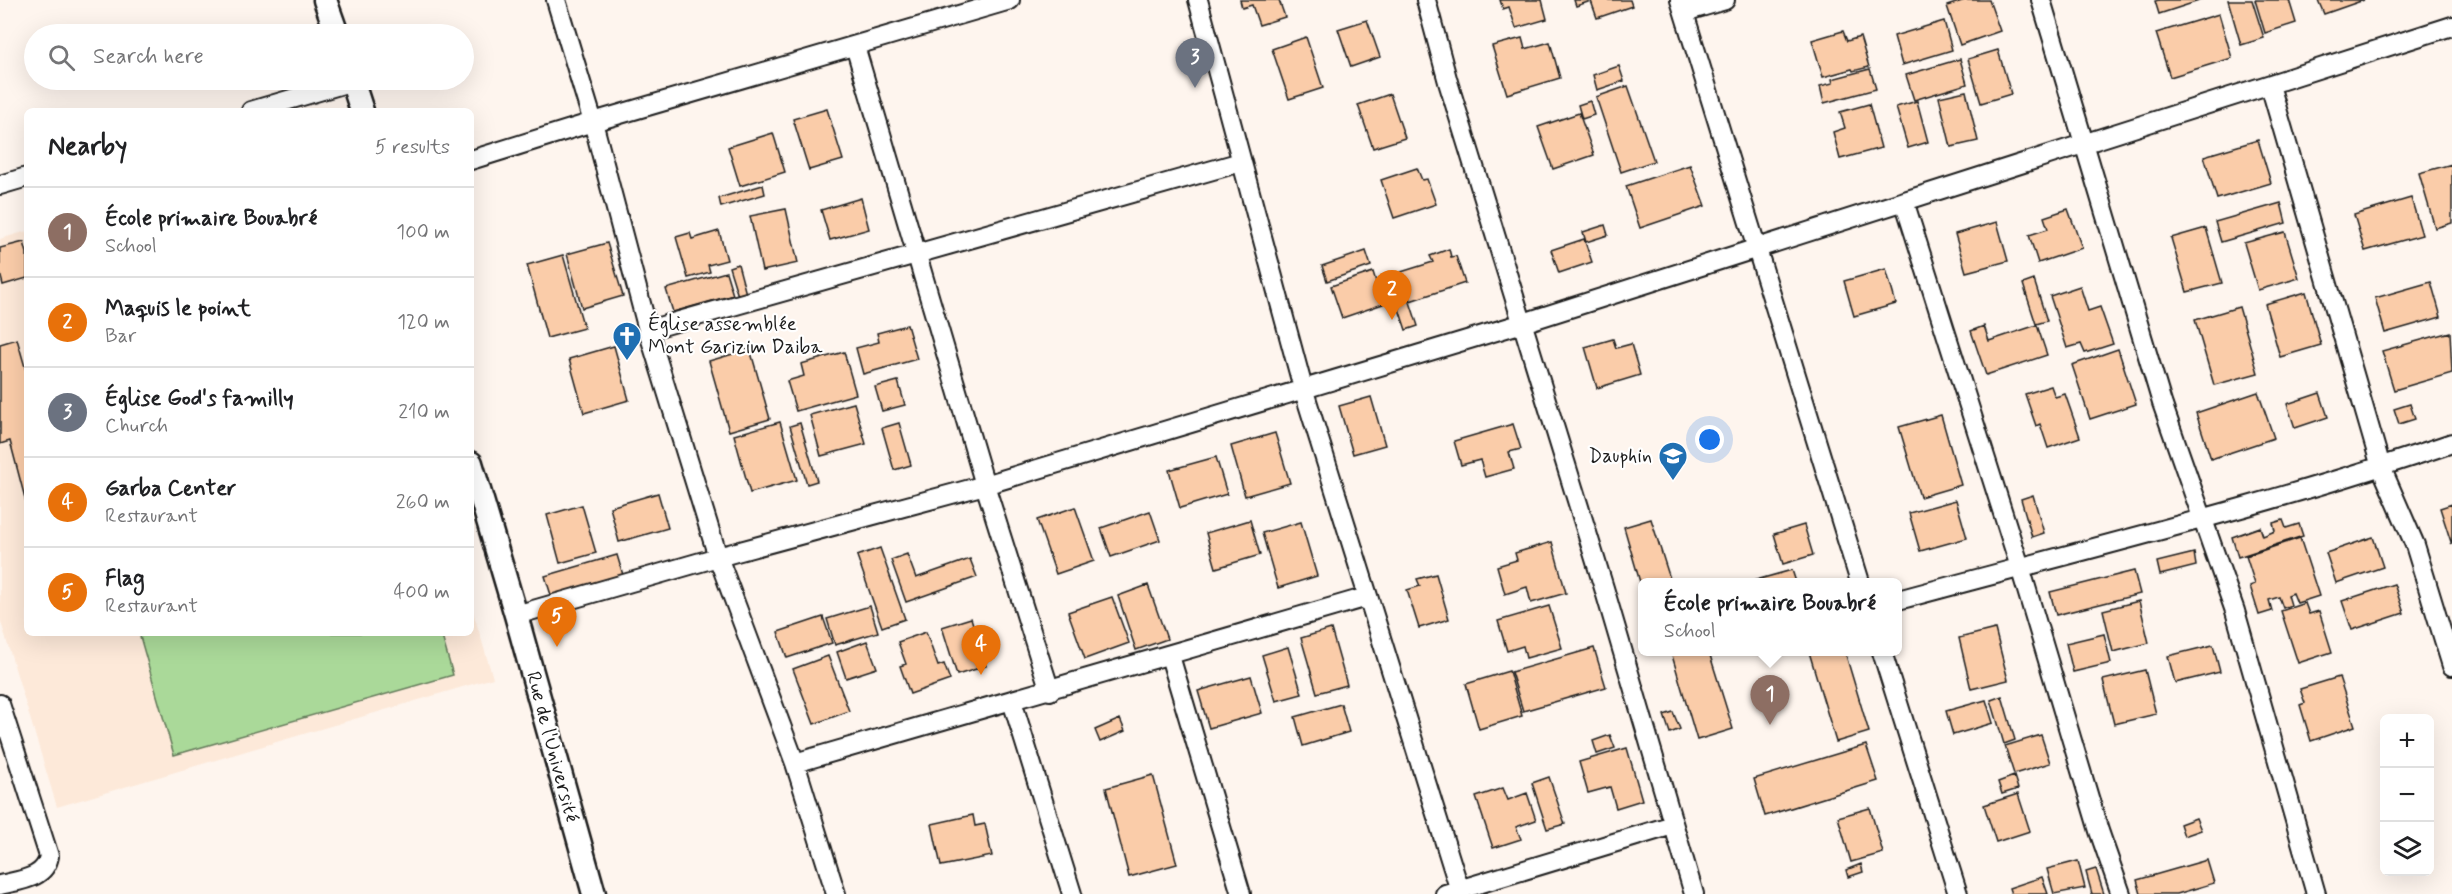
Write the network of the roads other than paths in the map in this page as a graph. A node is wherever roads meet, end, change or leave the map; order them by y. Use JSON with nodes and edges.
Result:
{"nodes":[{"id":1,"x":325,"y":0,"type":"edge"},
{"id":2,"x":556,"y":0,"type":"edge"},
{"id":3,"x":1010,"y":0,"type":"edge"},
{"id":4,"x":1198,"y":0,"type":"edge"},
{"id":5,"x":1426,"y":0,"type":"edge"},
{"id":6,"x":1725,"y":0,"type":"edge"},
{"id":7,"x":2041,"y":0,"type":"edge"},
{"id":8,"x":1682,"y":6,"type":"edge"},
{"id":9,"x":333,"y":24,"type":"edge"},
{"id":10,"x":2452,"y":26,"type":"edge"},
{"id":11,"x":855,"y":46,"type":"junction"},
{"id":12,"x":2270,"y":85,"type":"junction"},
{"id":13,"x":319,"y":90,"type":"edge"},
{"id":14,"x":355,"y":90,"type":"edge"},
{"id":15,"x":261,"y":108,"type":"edge"},
{"id":16,"x":361,"y":108,"type":"edge"},
{"id":17,"x":593,"y":122,"type":"junction"},
{"id":18,"x":2084,"y":144,"type":"junction"},
{"id":19,"x":474,"y":159,"type":"edge"},
{"id":20,"x":1241,"y":162,"type":"junction"},
{"id":21,"x":24,"y":178,"type":"edge"},
{"id":22,"x":0,"y":185,"type":"edge"},
{"id":23,"x":1904,"y":201,"type":"junction"},
{"id":24,"x":1756,"y":249,"type":"junction"},
{"id":25,"x":916,"y":254,"type":"junction"},
{"id":26,"x":1523,"y":323,"type":"junction"},
{"id":27,"x":648,"y":330,"type":"junction"},
{"id":28,"x":1303,"y":388,"type":"junction"},
{"id":29,"x":2452,"y":443,"type":"edge"},
{"id":30,"x":2381,"y":467,"type":"junction"},
{"id":31,"x":474,"y":473,"type":"edge"},
{"id":32,"x":985,"y":485,"type":"junction"},
{"id":33,"x":2201,"y":519,"type":"junction"},
{"id":34,"x":718,"y":557,"type":"junction"},
{"id":35,"x":2020,"y":567,"type":"junction"},
{"id":36,"x":1859,"y":578,"type":"edge"},
{"id":37,"x":1367,"y":597,"type":"junction"},
{"id":38,"x":1902,"y":599,"type":"edge"},
{"id":39,"x":516,"y":615,"type":"junction"},
{"id":40,"x":1170,"y":656,"type":"junction"},
{"id":41,"x":1884,"y":656,"type":"edge"},
{"id":42,"x":2452,"y":666,"type":"edge"},
{"id":43,"x":1050,"y":691,"type":"junction"},
{"id":44,"x":1012,"y":701,"type":"junction"},
{"id":45,"x":0,"y":704,"type":"edge"},
{"id":46,"x":795,"y":763,"type":"junction"},
{"id":47,"x":1673,"y":825,"type":"junction"},
{"id":48,"x":0,"y":885,"type":"edge"},
{"id":49,"x":1455,"y":892,"type":"edge"},
{"id":50,"x":594,"y":894,"type":"edge"},
{"id":51,"x":836,"y":894,"type":"edge"},
{"id":52,"x":1072,"y":894,"type":"edge"},
{"id":53,"x":1241,"y":894,"type":"edge"},
{"id":54,"x":1694,"y":894,"type":"edge"},
{"id":55,"x":1958,"y":894,"type":"edge"},
{"id":56,"x":2121,"y":894,"type":"edge"},
{"id":57,"x":2316,"y":894,"type":"edge"}],
"edges":[{"from":1,"to":9,"type":"street"},
{"from":2,"to":17,"type":"street"},
{"from":3,"to":11,"type":"street"},
{"from":4,"to":20,"type":"street"},
{"from":5,"to":26,"type":"street"},
{"from":6,"to":8,"type":"street"},
{"from":7,"to":18,"type":"street"},
{"from":8,"to":24,"type":"street"},
{"from":10,"to":12,"type":"street"},
{"from":11,"to":17,"type":"street"},
{"from":11,"to":25,"type":"street"},
{"from":12,"to":18,"type":"street"},
{"from":12,"to":30,"type":"street"},
{"from":13,"to":15,"type":"street"},
{"from":14,"to":16,"type":"street"},
{"from":17,"to":19,"type":"street"},
{"from":17,"to":27,"type":"street"},
{"from":18,"to":23,"type":"street"},
{"from":18,"to":33,"type":"street"},
{"from":20,"to":25,"type":"street"},
{"from":20,"to":28,"type":"street"},
{"from":21,"to":22,"type":"street"},
{"from":23,"to":24,"type":"street"},
{"from":23,"to":35,"type":"street"},
{"from":24,"to":26,"type":"street"},
{"from":24,"to":36,"type":"street"},
{"from":25,"to":27,"type":"street"},
{"from":25,"to":32,"type":"street"},
{"from":26,"to":28,"type":"street"},
{"from":26,"to":47,"type":"street"},
{"from":27,"to":34,"type":"street"},
{"from":28,"to":32,"type":"street"},
{"from":28,"to":37,"type":"street"},
{"from":29,"to":30,"type":"street"},
{"from":30,"to":33,"type":"street"},
{"from":30,"to":42,"type":"street"},
{"from":31,"to":39,"type":"street","name":"Rue de l'Université"},
{"from":32,"to":34,"type":"street"},
{"from":32,"to":43,"type":"street"},
{"from":33,"to":35,"type":"street"},
{"from":33,"to":57,"type":"street"},
{"from":34,"to":39,"type":"street"},
{"from":34,"to":46,"type":"street"},
{"from":35,"to":38,"type":"street"},
{"from":35,"to":56,"type":"street"},
{"from":37,"to":40,"type":"street"},
{"from":37,"to":49,"type":"street"},
{"from":39,"to":50,"type":"street","name":"Rue de l'Université"},
{"from":40,"to":43,"type":"street"},
{"from":40,"to":53,"type":"street"},
{"from":41,"to":55,"type":"street"},
{"from":43,"to":44,"type":"street"},
{"from":44,"to":46,"type":"street"},
{"from":44,"to":52,"type":"street"},
{"from":45,"to":48,"type":"street"},
{"from":46,"to":51,"type":"street"},
{"from":47,"to":49,"type":"street"},
{"from":47,"to":54,"type":"street"}]}
